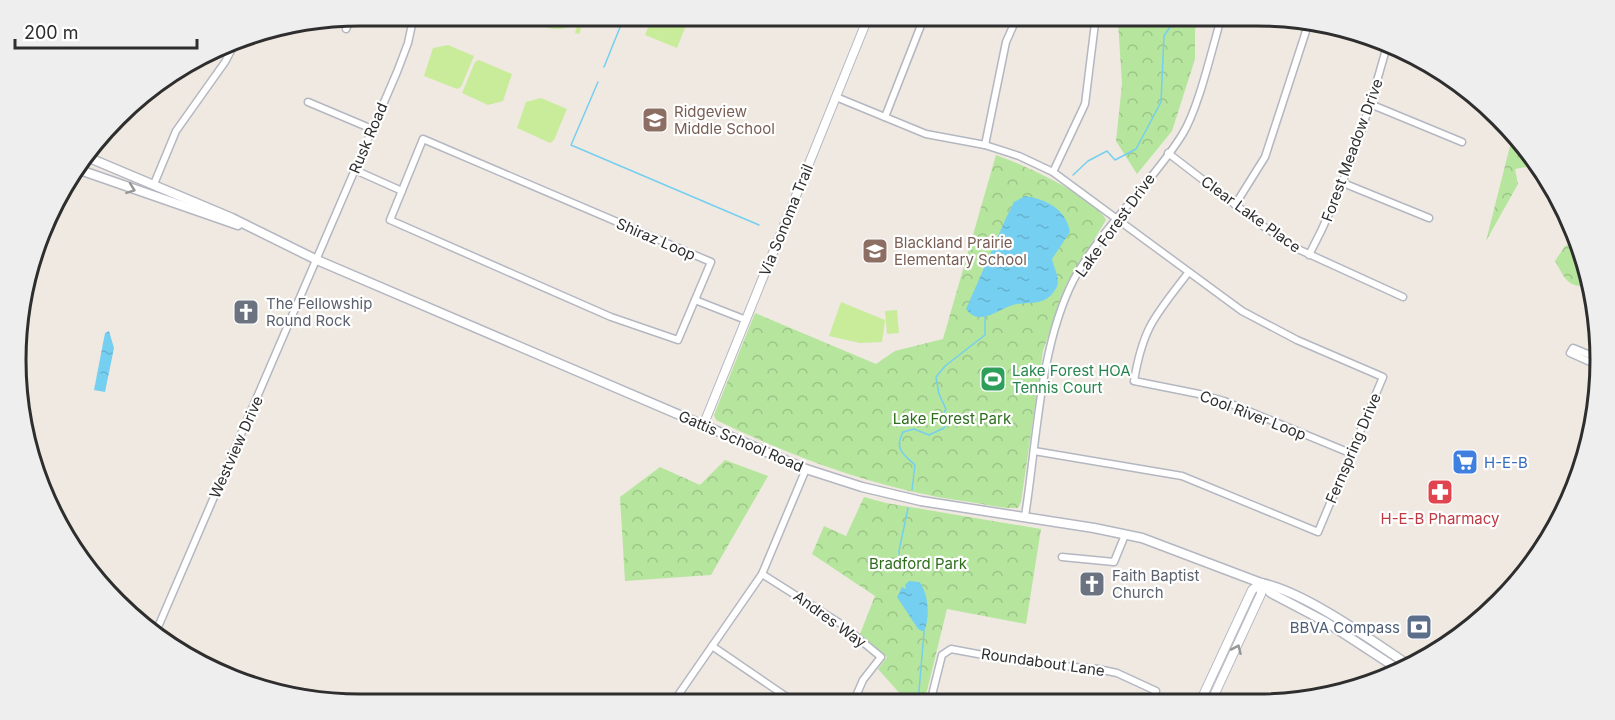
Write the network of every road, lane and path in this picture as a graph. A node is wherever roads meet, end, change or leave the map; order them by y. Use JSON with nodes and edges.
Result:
{"nodes":[{"id":1,"x":347,"y":26,"type":"edge"},
{"id":2,"x":412,"y":26,"type":"edge"},
{"id":3,"x":865,"y":26,"type":"edge"},
{"id":4,"x":921,"y":26,"type":"edge"},
{"id":5,"x":1013,"y":26,"type":"edge"},
{"id":6,"x":1095,"y":26,"type":"edge"},
{"id":7,"x":1219,"y":26,"type":"edge"},
{"id":8,"x":346,"y":29,"type":"dead end"},
{"id":9,"x":1307,"y":29,"type":"edge"},
{"id":10,"x":230,"y":52,"type":"edge"},
{"id":11,"x":1385,"y":52,"type":"edge"},
{"id":12,"x":836,"y":97,"type":"junction"},
{"id":13,"x":308,"y":102,"type":"dead end"},
{"id":14,"x":1370,"y":104,"type":"junction"},
{"id":15,"x":885,"y":117,"type":"junction"},
{"id":16,"x":372,"y":129,"type":"junction"},
{"id":17,"x":1462,"y":142,"type":"dead end"},
{"id":18,"x":985,"y":145,"type":"junction"},
{"id":19,"x":1168,"y":153,"type":"junction"},
{"id":20,"x":93,"y":159,"type":"edge"},
{"id":21,"x":355,"y":170,"type":"junction"},
{"id":22,"x":84,"y":171,"type":"edge"},
{"id":23,"x":1053,"y":172,"type":"junction"},
{"id":24,"x":1343,"y":183,"type":"junction"},
{"id":25,"x":154,"y":184,"type":"junction"},
{"id":26,"x":402,"y":191,"type":"junction"},
{"id":27,"x":1235,"y":205,"type":"junction"},
{"id":28,"x":1429,"y":218,"type":"dead end"},
{"id":29,"x":1118,"y":219,"type":"junction"},
{"id":30,"x":245,"y":227,"type":"junction"},
{"id":31,"x":1309,"y":255,"type":"junction"},
{"id":32,"x":317,"y":260,"type":"junction"},
{"id":33,"x":1188,"y":273,"type":"junction"},
{"id":34,"x":1403,"y":297,"type":"dead end"},
{"id":35,"x":695,"y":300,"type":"junction"},
{"id":36,"x":746,"y":321,"type":"junction"},
{"id":37,"x":1590,"y":355,"type":"edge"},
{"id":38,"x":1590,"y":362,"type":"edge"},
{"id":39,"x":704,"y":426,"type":"junction"},
{"id":40,"x":1034,"y":451,"type":"junction"},
{"id":41,"x":1350,"y":453,"type":"junction"},
{"id":42,"x":806,"y":469,"type":"junction"},
{"id":43,"x":1025,"y":516,"type":"junction"},
{"id":44,"x":1125,"y":534,"type":"junction"},
{"id":45,"x":1062,"y":557,"type":"dead end"},
{"id":46,"x":762,"y":574,"type":"junction"},
{"id":47,"x":1261,"y":584,"type":"junction"},
{"id":48,"x":158,"y":627,"type":"edge"},
{"id":49,"x":712,"y":646,"type":"junction"},
{"id":50,"x":1402,"y":661,"type":"edge"},
{"id":51,"x":1217,"y":664,"type":"junction"},
{"id":52,"x":1393,"y":665,"type":"edge"},
{"id":53,"x":1227,"y":670,"type":"junction"},
{"id":54,"x":679,"y":694,"type":"edge"},
{"id":55,"x":782,"y":694,"type":"edge"},
{"id":56,"x":857,"y":694,"type":"edge"},
{"id":57,"x":932,"y":694,"type":"edge"},
{"id":58,"x":1155,"y":694,"type":"edge"},
{"id":59,"x":1204,"y":694,"type":"edge"},
{"id":60,"x":1215,"y":694,"type":"edge"}],
"edges":[{"from":1,"to":8,"type":"street"},
{"from":2,"to":16,"type":"street","name":"Rusk Road"},
{"from":3,"to":12,"type":"street","name":"Via Sonoma Trail"},
{"from":4,"to":15,"type":"street"},
{"from":5,"to":18,"type":"street"},
{"from":6,"to":23,"type":"street"},
{"from":7,"to":19,"type":"street","name":"Lake Forest Drive"},
{"from":9,"to":27,"type":"street"},
{"from":10,"to":25,"type":"street"},
{"from":11,"to":14,"type":"street","name":"Forest Meadow Drive"},
{"from":12,"to":15,"type":"street","name":"Fernspring Drive"},
{"from":12,"to":36,"type":"street","name":"Via Sonoma Trail"},
{"from":13,"to":16,"type":"street"},
{"from":14,"to":17,"type":"street"},
{"from":14,"to":24,"type":"street","name":"Forest Meadow Drive"},
{"from":15,"to":18,"type":"street","name":"Fernspring Drive"},
{"from":16,"to":21,"type":"street","name":"Rusk Road"},
{"from":18,"to":23,"type":"street","name":"Fernspring Drive"},
{"from":19,"to":27,"type":"street","name":"Clear Lake Place"},
{"from":19,"to":29,"type":"street","name":"Lake Forest Drive"},
{"from":20,"to":25,"type":"main road","name":"Gattis School Road"},
{"from":21,"to":26,"type":"street"},
{"from":21,"to":32,"type":"street","name":"Rusk Road"},
{"from":22,"to":30,"type":"main road","name":"Gattis School Road","one_way":true},
{"from":23,"to":29,"type":"street","name":"Fernspring Drive"},
{"from":24,"to":28,"type":"street"},
{"from":24,"to":31,"type":"street","name":"Forest Meadow Drive"},
{"from":25,"to":30,"type":"main road","name":"Gattis School Road"},
{"from":26,"to":35,"type":"street","name":"Shiraz Loop"},
{"from":26,"to":35,"type":"street","name":"Shiraz Loop"},
{"from":27,"to":31,"type":"street","name":"Clear Lake Place"},
{"from":29,"to":33,"type":"street","name":"Fernspring Drive"},
{"from":29,"to":40,"type":"street","name":"Lake Forest Drive"},
{"from":30,"to":32,"type":"main road","name":"Gattis School Road"},
{"from":31,"to":34,"type":"street","name":"Clear Lake Place"},
{"from":32,"to":39,"type":"main road","name":"Gattis School Road"},
{"from":32,"to":48,"type":"street","name":"Westview Drive"},
{"from":33,"to":41,"type":"street","name":"Fernspring Drive"},
{"from":33,"to":41,"type":"street","name":"Cool River Loop"},
{"from":35,"to":36,"type":"street"},
{"from":36,"to":39,"type":"street","name":"Via Sonoma Trail"},
{"from":37,"to":38,"type":"street"},
{"from":39,"to":42,"type":"main road","name":"Gattis School Road"},
{"from":40,"to":41,"type":"street","name":"Fernspring Drive"},
{"from":40,"to":43,"type":"street","name":"Lake Forest Drive"},
{"from":42,"to":43,"type":"main road","name":"Gattis School Road"},
{"from":42,"to":46,"type":"street"},
{"from":43,"to":44,"type":"main road","name":"Gattis School Road"},
{"from":44,"to":45,"type":"street"},
{"from":44,"to":47,"type":"main road","name":"Gattis School Road"},
{"from":46,"to":49,"type":"street"},
{"from":46,"to":56,"type":"street","name":"Andres Way"},
{"from":47,"to":50,"type":"main road","name":"Gattis School Road"},
{"from":47,"to":51,"type":"street"},
{"from":47,"to":52,"type":"main road","name":"Gattis School Road"},
{"from":53,"to":47,"type":"street","one_way":true},
{"from":49,"to":54,"type":"street"},
{"from":49,"to":55,"type":"street"},
{"from":51,"to":53,"type":"street"},
{"from":51,"to":59,"type":"street"},
{"from":53,"to":60,"type":"street"},
{"from":57,"to":58,"type":"street","name":"Roundabout Lane"}]}
